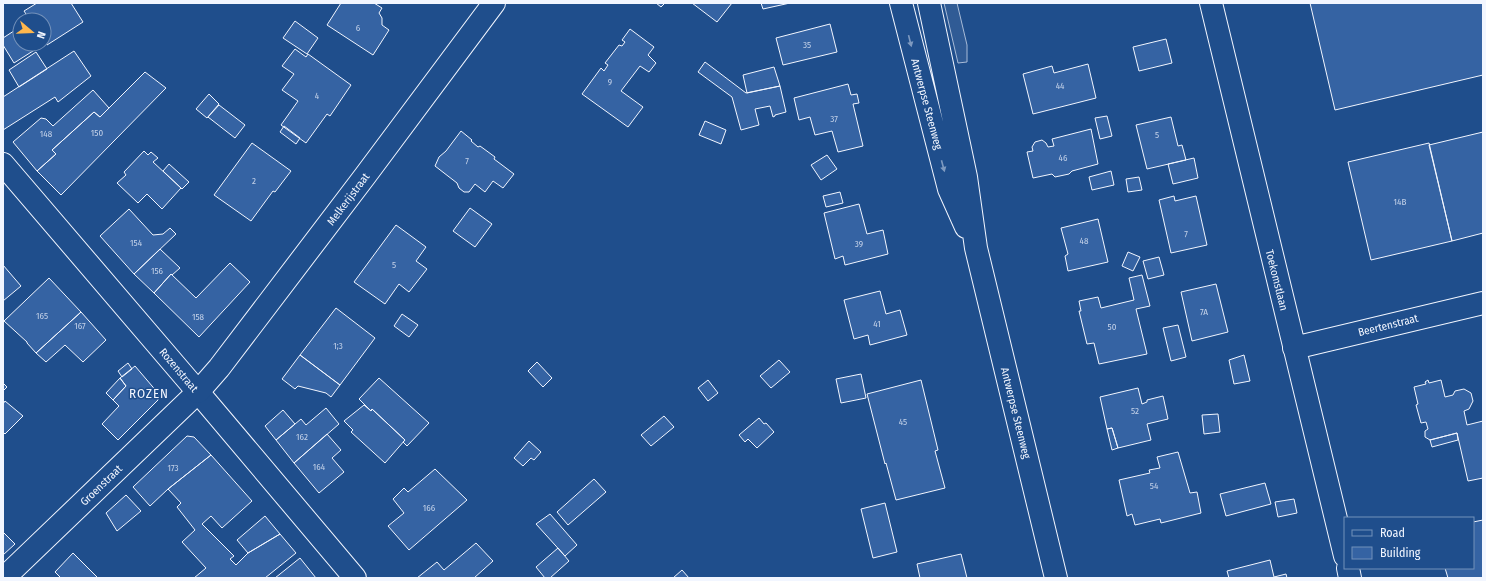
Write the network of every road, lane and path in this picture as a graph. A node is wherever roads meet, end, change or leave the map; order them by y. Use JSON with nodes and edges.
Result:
{"nodes":[{"id":1,"x":494,"y":3,"type":"edge"},
{"id":2,"x":901,"y":3,"type":"edge"},
{"id":3,"x":929,"y":3,"type":"edge"},
{"id":4,"x":1211,"y":3,"type":"edge"},
{"id":5,"x":3,"y":164,"type":"edge"},
{"id":6,"x":976,"y":248,"type":"junction"},
{"id":7,"x":1483,"y":302,"type":"edge"},
{"id":8,"x":1294,"y":348,"type":"junction"},
{"id":9,"x":198,"y":392,"type":"junction"},
{"id":10,"x":1344,"y":552,"type":"edge"},
{"id":11,"x":4,"y":578,"type":"edge"},
{"id":12,"x":355,"y":578,"type":"edge"},
{"id":13,"x":1056,"y":578,"type":"edge"}],
"edges":[{"from":1,"to":9,"type":"main road","name":"Melkerijstraat"},
{"from":2,"to":6,"type":"main road","name":"Antwerpse Steenweg","one_way":true},
{"from":3,"to":6,"type":"main road","name":"Antwerpse Steenweg"},
{"from":4,"to":8,"type":"main road","name":"Toekomstlaan"},
{"from":5,"to":9,"type":"main road","name":"Rozenstraat"},
{"from":6,"to":13,"type":"main road","name":"Antwerpse Steenweg"},
{"from":7,"to":8,"type":"main road","name":"Beertenstraat"},
{"from":8,"to":10,"type":"main road","name":"Toekomstlaan"},
{"from":9,"to":11,"type":"main road","name":"Groenstraat"},
{"from":9,"to":12,"type":"main road","name":"Rozenstraat"}]}
